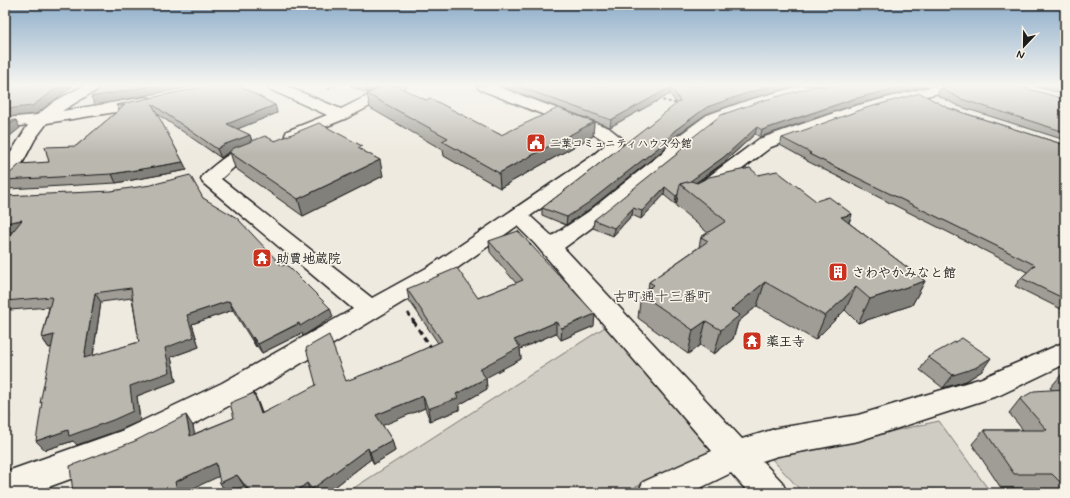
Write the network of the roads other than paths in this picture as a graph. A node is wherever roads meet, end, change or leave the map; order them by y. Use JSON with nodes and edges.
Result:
{"nodes":[{"id":1,"x":56,"y":109,"type":"edge"},
{"id":2,"x":102,"y":109,"type":"edge"},
{"id":3,"x":326,"y":109,"type":"edge"},
{"id":4,"x":354,"y":109,"type":"edge"},
{"id":5,"x":544,"y":109,"type":"edge"},
{"id":6,"x":737,"y":109,"type":"edge"},
{"id":7,"x":860,"y":109,"type":"edge"},
{"id":8,"x":341,"y":116,"type":"junction"},
{"id":9,"x":43,"y":119,"type":"junction"},
{"id":10,"x":5,"y":122,"type":"edge"},
{"id":11,"x":221,"y":169,"type":"junction"},
{"id":12,"x":193,"y":176,"type":"dead end"},
{"id":13,"x":5,"y":179,"type":"edge"},
{"id":14,"x":692,"y":197,"type":"edge"},
{"id":15,"x":518,"y":216,"type":"junction"},
{"id":16,"x":550,"y":248,"type":"junction"},
{"id":17,"x":371,"y":310,"type":"junction"},
{"id":18,"x":1065,"y":352,"type":"edge"},
{"id":19,"x":736,"y":455,"type":"junction"},
{"id":20,"x":5,"y":487,"type":"edge"},
{"id":21,"x":655,"y":493,"type":"edge"},
{"id":22,"x":770,"y":493,"type":"edge"}],
"edges":[{"from":1,"to":9,"type":"street"},
{"from":2,"to":9,"type":"street"},
{"from":3,"to":8,"type":"street"},
{"from":4,"to":8,"type":"street"},
{"from":5,"to":15,"type":"street"},
{"from":6,"to":16,"type":"street"},
{"from":7,"to":14,"type":"street"},
{"from":8,"to":11,"type":"street"},
{"from":9,"to":10,"type":"street"},
{"from":9,"to":13,"type":"street"},
{"from":11,"to":12,"type":"street"},
{"from":11,"to":17,"type":"street"},
{"from":15,"to":16,"type":"street"},
{"from":15,"to":17,"type":"street"},
{"from":16,"to":19,"type":"street"},
{"from":17,"to":20,"type":"street"},
{"from":18,"to":19,"type":"street"},
{"from":19,"to":21,"type":"street"},
{"from":19,"to":22,"type":"street"}]}
